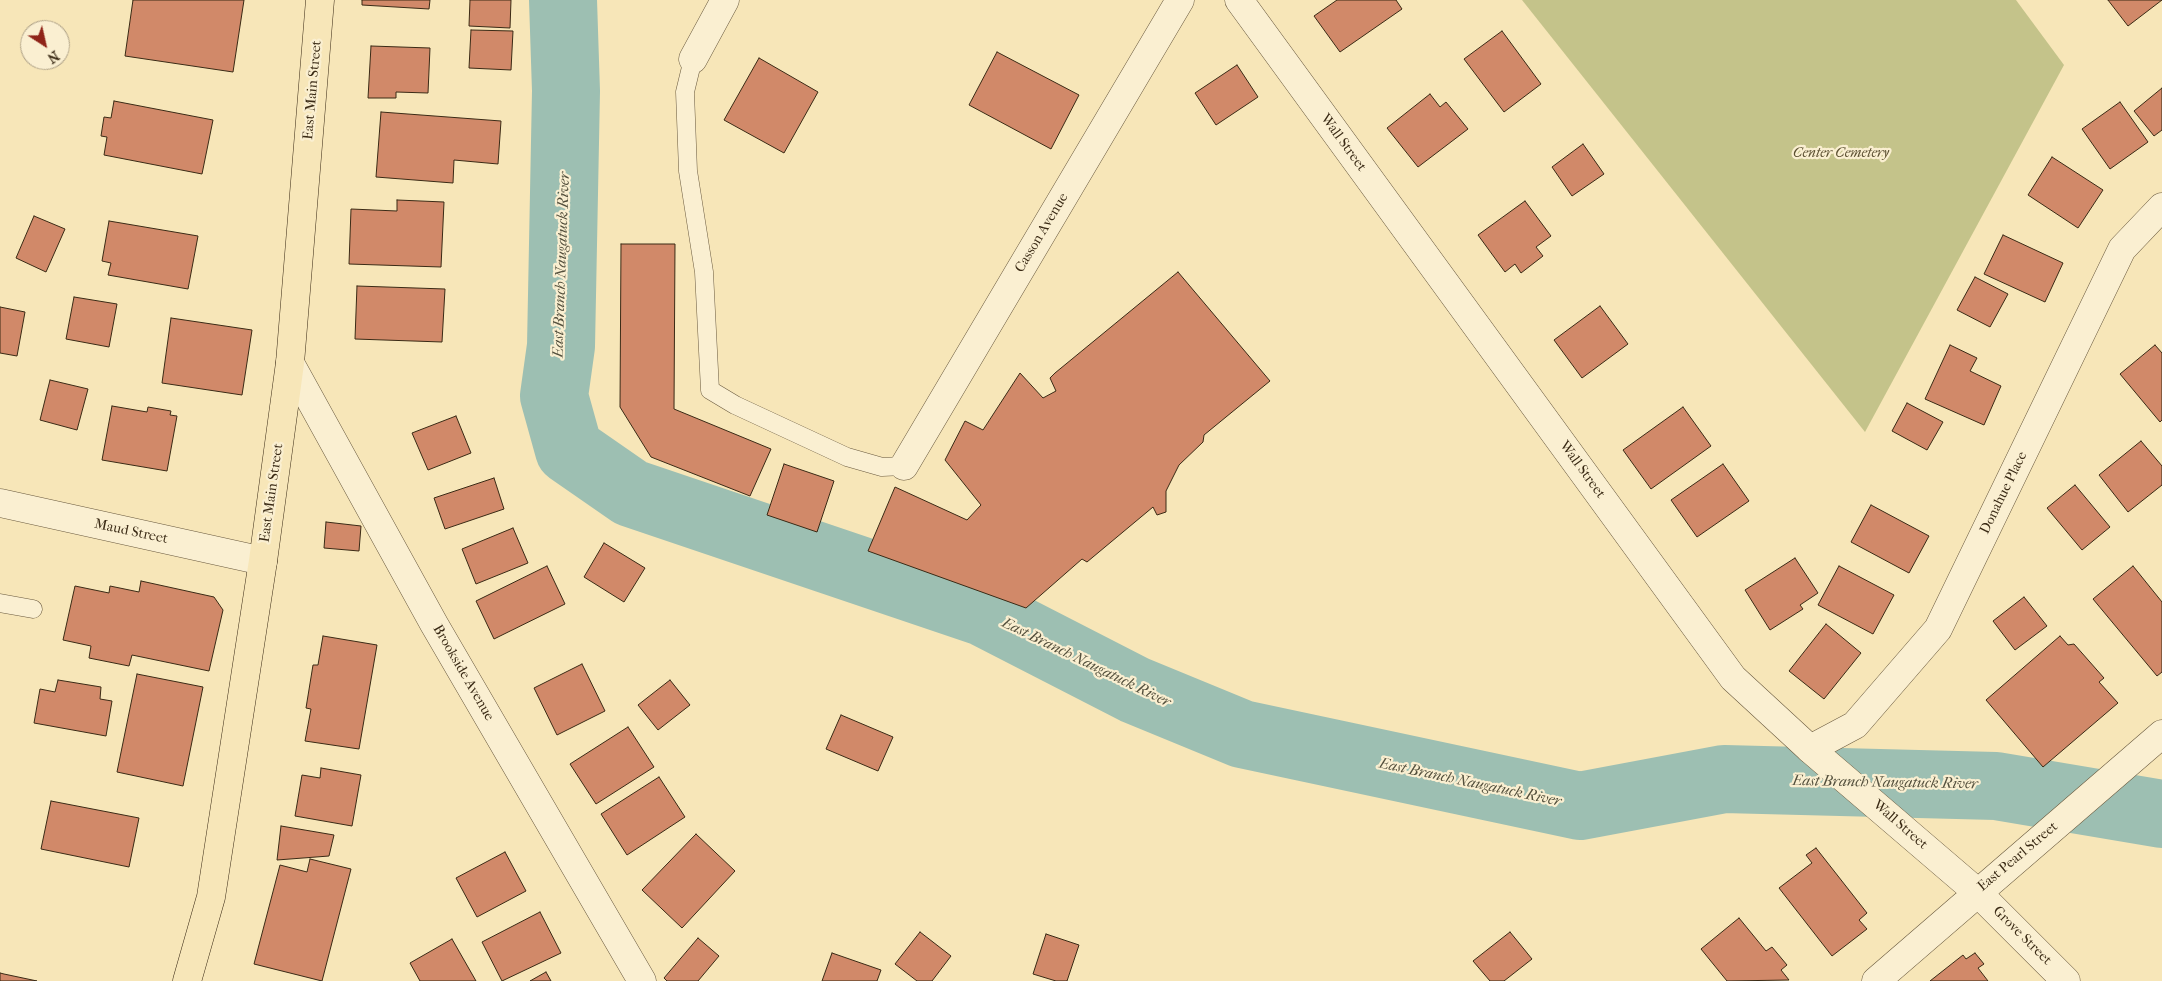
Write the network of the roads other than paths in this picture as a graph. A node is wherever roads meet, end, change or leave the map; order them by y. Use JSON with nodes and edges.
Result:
{"nodes":[{"id":1,"x":320,"y":0,"type":"edge"},
{"id":2,"x":725,"y":0,"type":"edge"},
{"id":3,"x":1180,"y":0,"type":"edge"},
{"id":4,"x":1239,"y":0,"type":"edge"},
{"id":5,"x":693,"y":59,"type":"joint"},
{"id":6,"x":2162,"y":207,"type":"edge"},
{"id":7,"x":290,"y":363,"type":"junction"},
{"id":8,"x":904,"y":466,"type":"joint"},
{"id":9,"x":0,"y":503,"type":"edge"},
{"id":10,"x":263,"y":561,"type":"junction"},
{"id":11,"x":0,"y":603,"type":"edge"},
{"id":12,"x":33,"y":609,"type":"dead end"},
{"id":13,"x":2162,"y":734,"type":"edge"},
{"id":14,"x":1813,"y":752,"type":"junction"},
{"id":15,"x":1977,"y":892,"type":"junction"},
{"id":16,"x":187,"y":981,"type":"edge"},
{"id":17,"x":642,"y":981,"type":"edge"},
{"id":18,"x":1876,"y":981,"type":"edge"},
{"id":19,"x":2066,"y":981,"type":"edge"}],
"edges":[{"from":1,"to":7,"type":"highway","name":"East Main Street"},
{"from":2,"to":5,"type":"street"},
{"from":3,"to":8,"type":"street","name":"Casson Avenue"},
{"from":4,"to":14,"type":"street","name":"Wall Street"},
{"from":5,"to":8,"type":"lane"},
{"from":6,"to":14,"type":"street","name":"Donahue Place"},
{"from":7,"to":10,"type":"highway","name":"East Main Street"},
{"from":7,"to":17,"type":"street","name":"Brookside Avenue"},
{"from":9,"to":10,"type":"street","name":"Maud Street"},
{"from":10,"to":16,"type":"highway","name":"East Main Street"},
{"from":11,"to":12,"type":"lane"},
{"from":13,"to":15,"type":"street","name":"East Pearl Street"},
{"from":14,"to":15,"type":"street","name":"Wall Street"},
{"from":15,"to":18,"type":"street","name":"East Pearl Street"},
{"from":15,"to":19,"type":"street","name":"Grove Street"}]}
